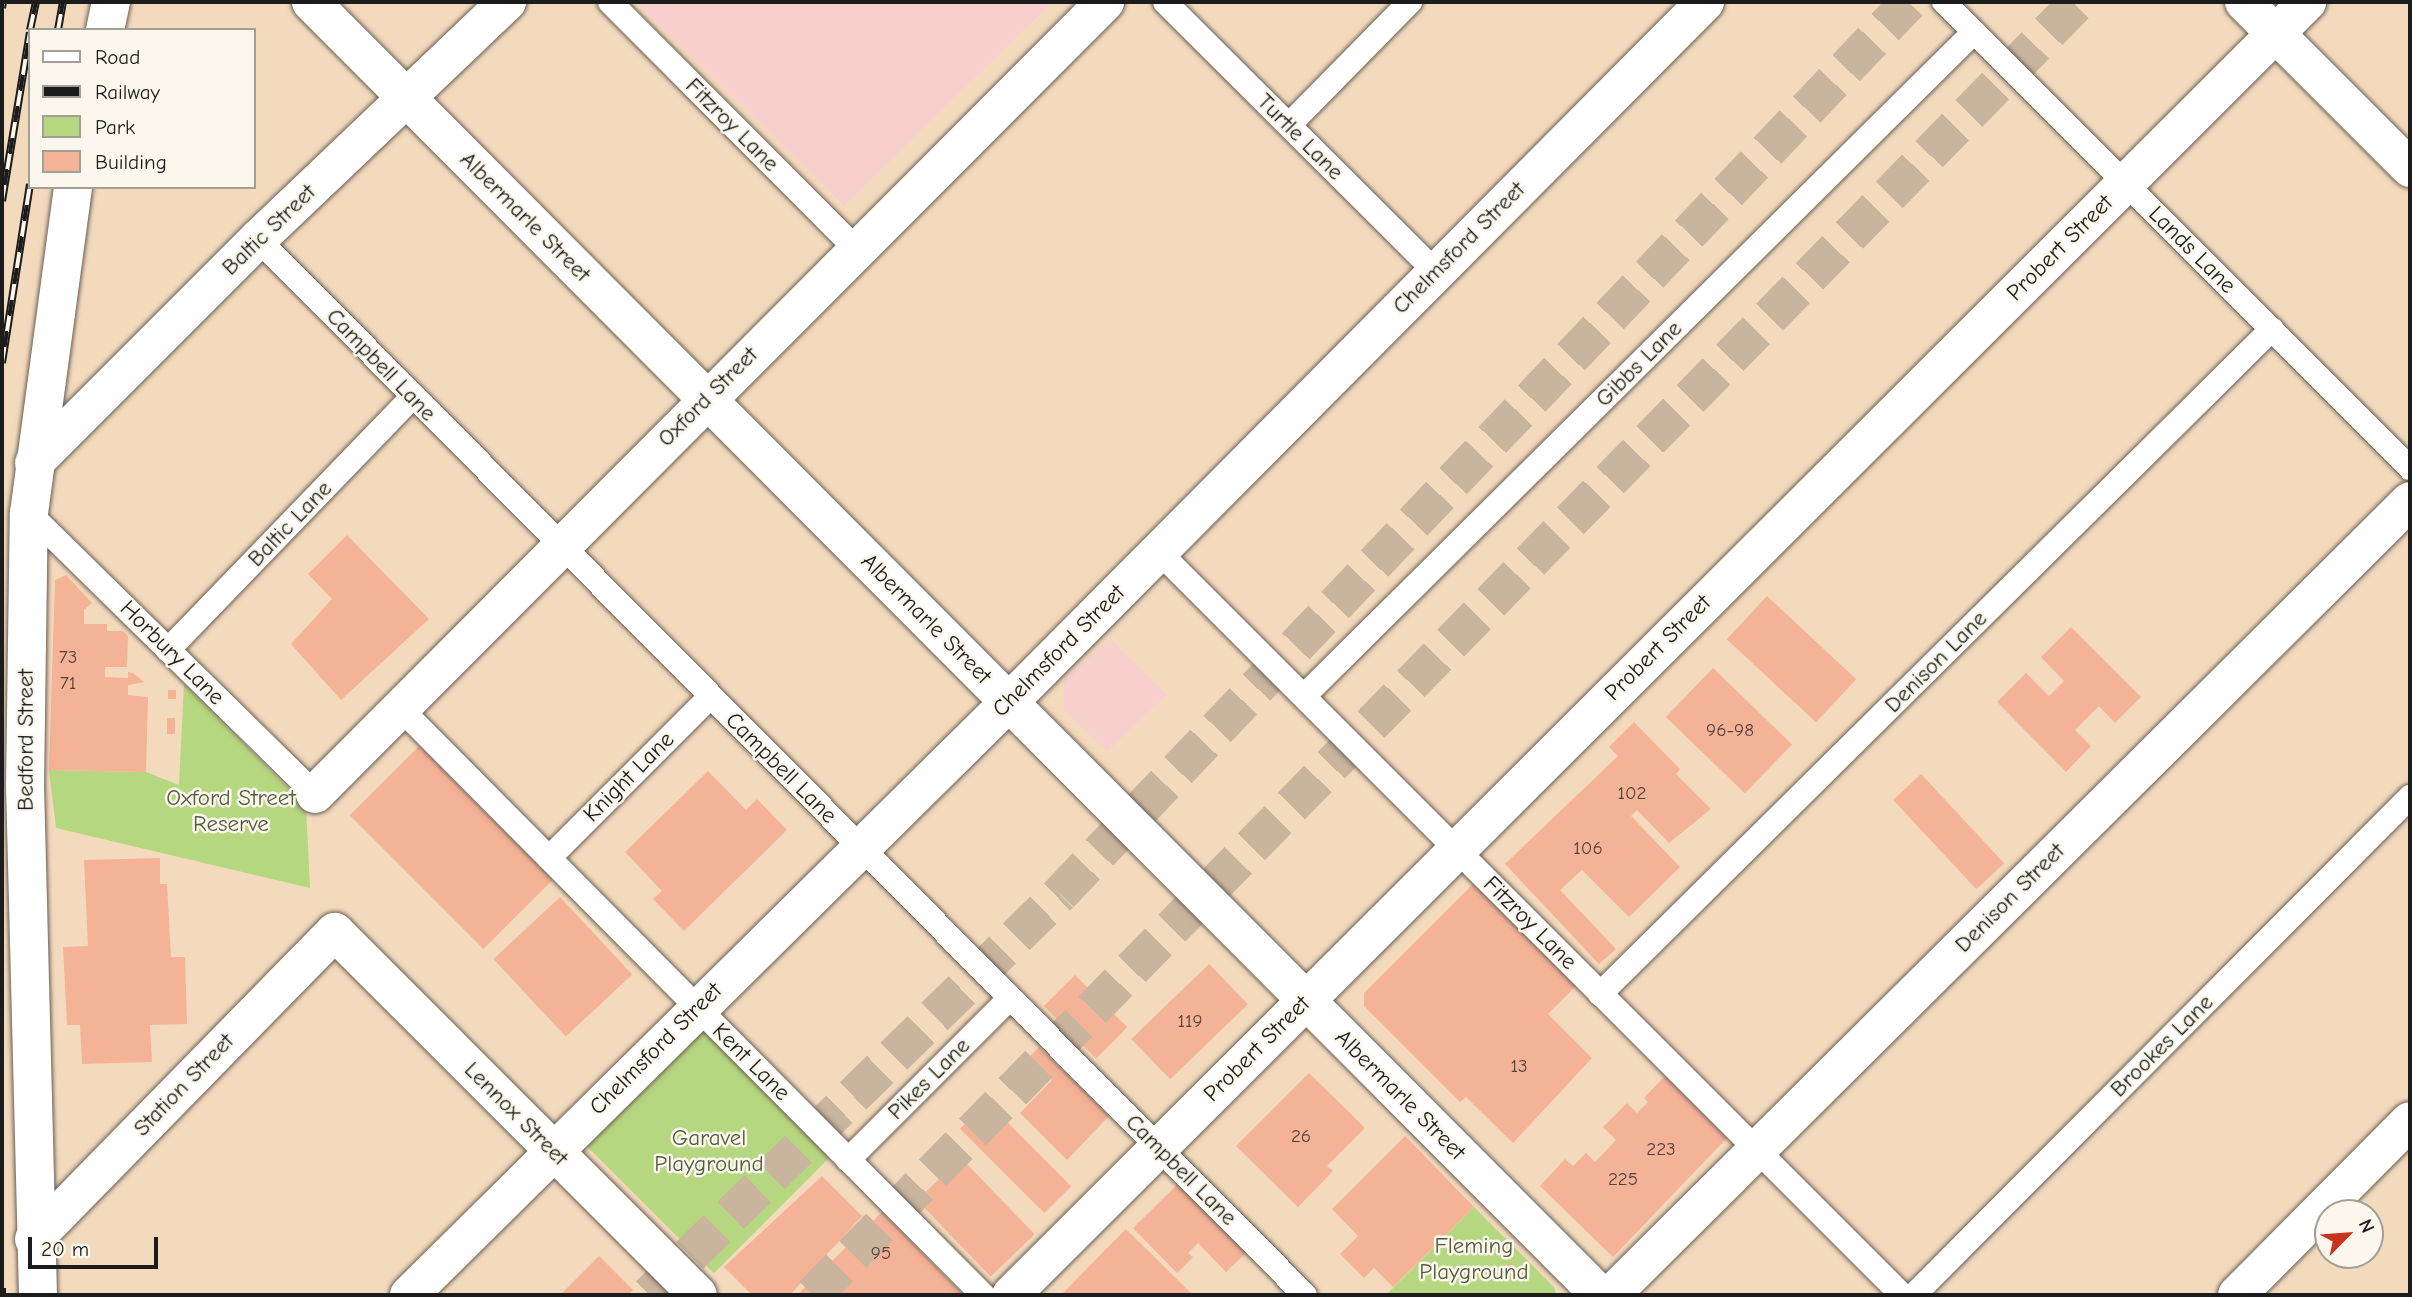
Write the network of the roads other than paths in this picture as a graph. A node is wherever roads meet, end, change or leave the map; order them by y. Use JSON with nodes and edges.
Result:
{"nodes":[{"id":1,"x":111,"y":2,"type":"edge"},
{"id":2,"x":310,"y":2,"type":"edge"},
{"id":3,"x":507,"y":2,"type":"edge"},
{"id":4,"x":610,"y":2,"type":"edge"},
{"id":5,"x":1105,"y":2,"type":"edge"},
{"id":6,"x":1165,"y":2,"type":"edge"},
{"id":7,"x":1410,"y":2,"type":"edge"},
{"id":8,"x":1705,"y":2,"type":"edge"},
{"id":9,"x":1944,"y":2,"type":"edge"},
{"id":10,"x":2244,"y":2,"type":"edge"},
{"id":11,"x":2307,"y":2,"type":"edge"},
{"id":12,"x":105,"y":28,"type":"edge"},
{"id":13,"x":1974,"y":32,"type":"junction"},
{"id":14,"x":2275,"y":33,"type":"junction"},
{"id":15,"x":407,"y":99,"type":"junction"},
{"id":16,"x":1289,"y":125,"type":"junction"},
{"id":17,"x":2410,"y":167,"type":"edge"},
{"id":18,"x":2125,"y":183,"type":"junction"},
{"id":19,"x":73,"y":189,"type":"edge"},
{"id":20,"x":258,"y":239,"type":"junction"},
{"id":21,"x":855,"y":248,"type":"junction"},
{"id":22,"x":1435,"y":271,"type":"junction"},
{"id":23,"x":2272,"y":329,"type":"junction"},
{"id":24,"x":412,"y":397,"type":"junction"},
{"id":25,"x":706,"y":398,"type":"junction"},
{"id":26,"x":34,"y":463,"type":"junction"},
{"id":27,"x":2410,"y":468,"type":"edge"},
{"id":28,"x":2410,"y":501,"type":"edge"},
{"id":29,"x":29,"y":513,"type":"junction"},
{"id":30,"x":561,"y":546,"type":"junction"},
{"id":31,"x":1158,"y":551,"type":"junction"},
{"id":32,"x":168,"y":650,"type":"junction"},
{"id":33,"x":710,"y":696,"type":"junction"},
{"id":34,"x":1304,"y":696,"type":"junction"},
{"id":35,"x":1009,"y":702,"type":"junction"},
{"id":36,"x":400,"y":708,"type":"junction"},
{"id":37,"x":315,"y":794,"type":"joint"},
{"id":38,"x":2410,"y":797,"type":"edge"},
{"id":39,"x":859,"y":846,"type":"junction"},
{"id":40,"x":1457,"y":850,"type":"junction"},
{"id":41,"x":549,"y":858,"type":"junction"},
{"id":42,"x":335,"y":932,"type":"joint"},
{"id":43,"x":1601,"y":994,"type":"junction"},
{"id":44,"x":1010,"y":998,"type":"junction"},
{"id":45,"x":1306,"y":1000,"type":"junction"},
{"id":46,"x":697,"y":1008,"type":"junction"},
{"id":47,"x":2410,"y":1121,"type":"edge"},
{"id":48,"x":1158,"y":1147,"type":"junction"},
{"id":49,"x":1756,"y":1150,"type":"junction"},
{"id":50,"x":554,"y":1151,"type":"junction"},
{"id":51,"x":848,"y":1160,"type":"junction"},
{"id":52,"x":34,"y":1239,"type":"junction"},
{"id":53,"x":38,"y":1295,"type":"edge"},
{"id":54,"x":409,"y":1295,"type":"edge"},
{"id":55,"x":698,"y":1295,"type":"edge"},
{"id":56,"x":983,"y":1295,"type":"edge"},
{"id":57,"x":1010,"y":1295,"type":"edge"},
{"id":58,"x":1305,"y":1295,"type":"edge"},
{"id":59,"x":1600,"y":1295,"type":"edge"},
{"id":60,"x":1611,"y":1295,"type":"edge"},
{"id":61,"x":1902,"y":1295,"type":"edge"},
{"id":62,"x":1914,"y":1295,"type":"edge"},
{"id":63,"x":2236,"y":1295,"type":"edge"}],
"edges":[{"from":1,"to":12,"type":"street"},
{"from":2,"to":15,"type":"street","name":"Albermarle Street"},
{"from":3,"to":15,"type":"street","name":"Baltic Street"},
{"from":4,"to":21,"type":"lane","name":"Fitzroy Lane"},
{"from":5,"to":21,"type":"street","name":"Oxford Street"},
{"from":6,"to":16,"type":"lane","name":"Turtle Lane"},
{"from":7,"to":16,"type":"lane"},
{"from":8,"to":22,"type":"street","name":"Chelmsford Street"},
{"from":9,"to":13,"type":"lane","name":"Lands Lane"},
{"from":10,"to":14,"type":"street"},
{"from":11,"to":14,"type":"street","name":"Probert Street"},
{"from":13,"to":18,"type":"lane","name":"Lands Lane"},
{"from":13,"to":34,"type":"lane","name":"Gibbs Lane"},
{"from":14,"to":17,"type":"street"},
{"from":14,"to":18,"type":"street","name":"Probert Street"},
{"from":15,"to":20,"type":"street","name":"Baltic Street"},
{"from":15,"to":25,"type":"street","name":"Albermarle Street"},
{"from":16,"to":22,"type":"lane","name":"Turtle Lane"},
{"from":18,"to":23,"type":"lane","name":"Lands Lane"},
{"from":18,"to":40,"type":"street","name":"Probert Street"},
{"from":19,"to":26,"type":"street","name":"Bedford Street"},
{"from":20,"to":24,"type":"lane","name":"Campbell Lane"},
{"from":20,"to":26,"type":"street","name":"Baltic Street"},
{"from":21,"to":25,"type":"street","name":"Oxford Street"},
{"from":22,"to":31,"type":"street","name":"Chelmsford Street"},
{"from":23,"to":27,"type":"lane","name":"Lands Lane"},
{"from":23,"to":43,"type":"lane","name":"Denison Lane"},
{"from":24,"to":30,"type":"lane","name":"Campbell Lane"},
{"from":24,"to":32,"type":"lane","name":"Baltic Lane"},
{"from":25,"to":30,"type":"street","name":"Oxford Street"},
{"from":25,"to":35,"type":"street","name":"Albermarle Street"},
{"from":26,"to":29,"type":"street","name":"Bedford Street"},
{"from":28,"to":49,"type":"street","name":"Denison Street"},
{"from":29,"to":32,"type":"lane","name":"Horbury Lane"},
{"from":29,"to":52,"type":"street","name":"Bedford Street"},
{"from":30,"to":33,"type":"lane","name":"Campbell Lane"},
{"from":30,"to":36,"type":"street","name":"Oxford Street"},
{"from":31,"to":34,"type":"lane","name":"Fitzroy Lane"},
{"from":31,"to":35,"type":"street","name":"Chelmsford Street"},
{"from":32,"to":37,"type":"lane","name":"Horbury Lane"},
{"from":33,"to":39,"type":"lane","name":"Campbell Lane"},
{"from":33,"to":41,"type":"lane","name":"Knight Lane"},
{"from":34,"to":40,"type":"lane","name":"Fitzroy Lane"},
{"from":35,"to":39,"type":"street","name":"Chelmsford Street"},
{"from":35,"to":45,"type":"street","name":"Albermarle Street"},
{"from":36,"to":37,"type":"street","name":"Oxford Street"},
{"from":36,"to":41,"type":"lane","name":"Kent Lane"},
{"from":38,"to":62,"type":"lane","name":"Brookes Lane"},
{"from":39,"to":44,"type":"lane","name":"Campbell Lane"},
{"from":39,"to":46,"type":"street","name":"Chelmsford Street"},
{"from":40,"to":43,"type":"lane","name":"Fitzroy Lane"},
{"from":40,"to":45,"type":"street","name":"Probert Street"},
{"from":41,"to":46,"type":"lane","name":"Kent Lane"},
{"from":42,"to":50,"type":"street","name":"Lennox Street"},
{"from":42,"to":52,"type":"street","name":"Station Street"},
{"from":43,"to":49,"type":"lane","name":"Fitzroy Lane"},
{"from":44,"to":48,"type":"lane","name":"Campbell Lane"},
{"from":44,"to":51,"type":"lane","name":"Pikes Lane"},
{"from":45,"to":48,"type":"street","name":"Probert Street"},
{"from":45,"to":59,"type":"street","name":"Albermarle Street"},
{"from":46,"to":50,"type":"street","name":"Chelmsford Street"},
{"from":46,"to":51,"type":"lane","name":"Kent Lane"},
{"from":47,"to":63,"type":"street"},
{"from":48,"to":57,"type":"street","name":"Probert Street"},
{"from":48,"to":58,"type":"lane","name":"Campbell Lane"},
{"from":49,"to":60,"type":"street","name":"Denison Street"},
{"from":49,"to":61,"type":"lane","name":"Fitzroy Lane"},
{"from":50,"to":54,"type":"street","name":"Chelmsford Street"},
{"from":50,"to":55,"type":"street","name":"Lennox Street"},
{"from":51,"to":56,"type":"lane","name":"Kent Lane"},
{"from":52,"to":53,"type":"street","name":"Bedford Street"}]}
